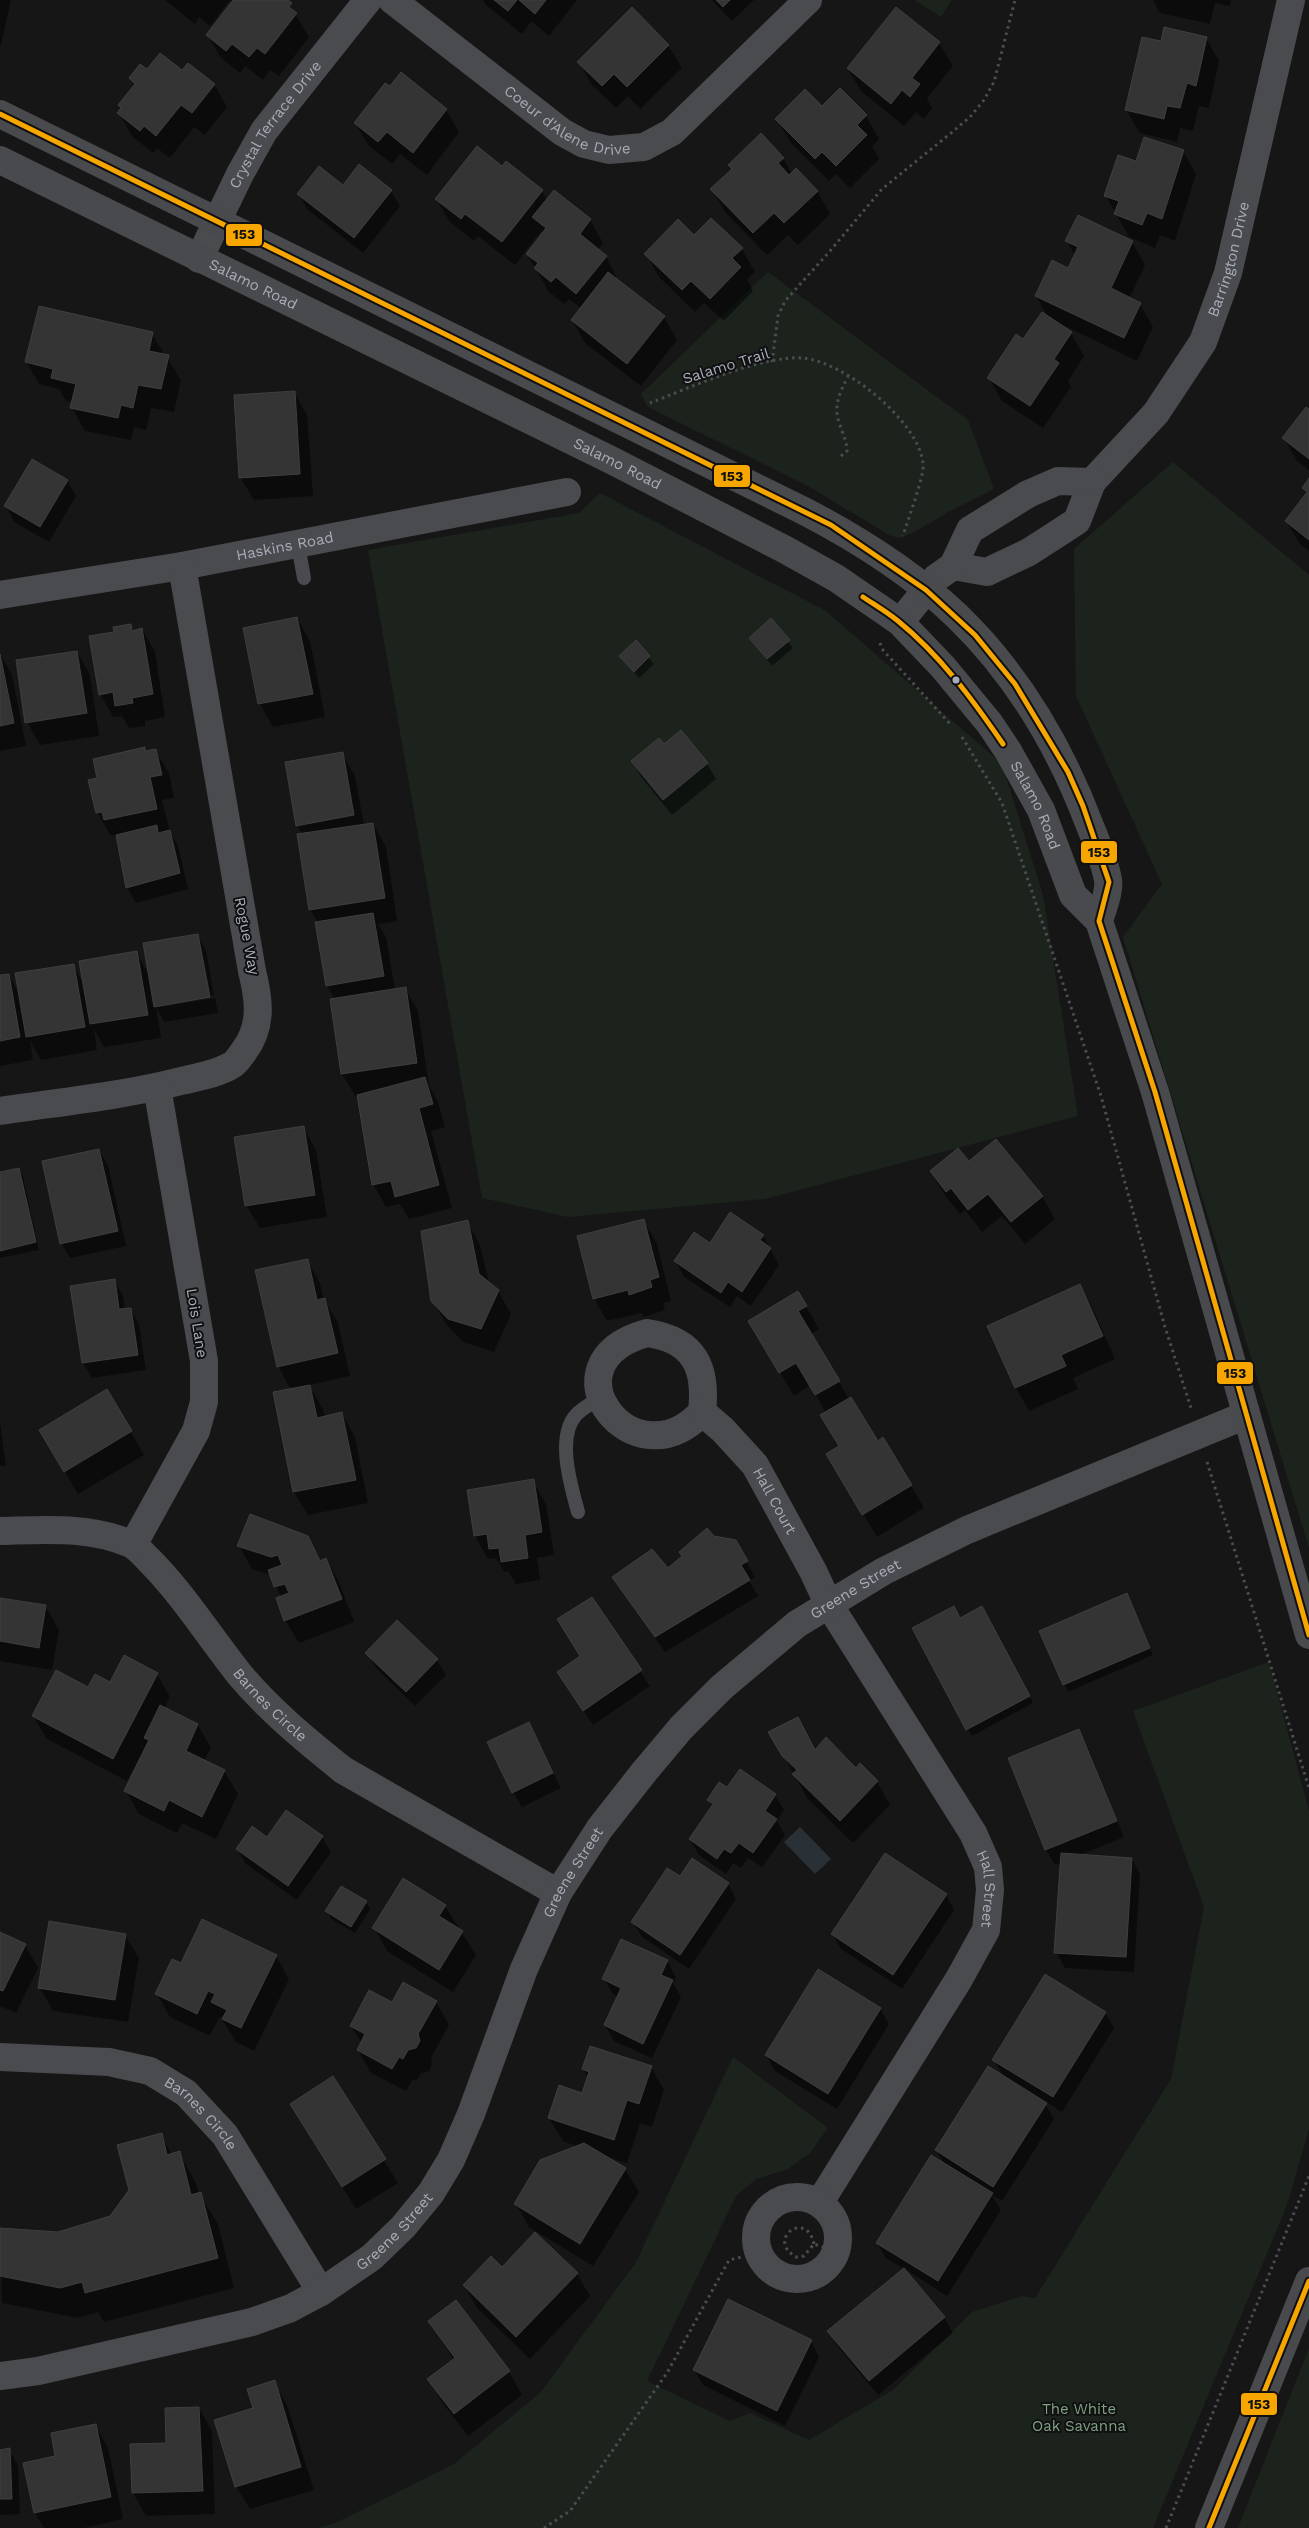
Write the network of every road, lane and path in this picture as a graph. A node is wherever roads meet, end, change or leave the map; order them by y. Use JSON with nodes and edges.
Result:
{"nodes":[{"id":1,"x":368,"y":0,"type":"edge"},
{"id":2,"x":392,"y":0,"type":"edge"},
{"id":3,"x":808,"y":0,"type":"edge"},
{"id":4,"x":1015,"y":0,"type":"edge"},
{"id":5,"x":1291,"y":0,"type":"edge"},
{"id":6,"x":0,"y":114,"type":"edge"},
{"id":7,"x":0,"y":160,"type":"edge"},
{"id":8,"x":216,"y":222,"type":"junction"},
{"id":9,"x":199,"y":259,"type":"junction"},
{"id":10,"x":772,"y":362,"type":"junction"},
{"id":11,"x":848,"y":377,"type":"junction"},
{"id":12,"x":642,"y":406,"type":"dead end"},
{"id":13,"x":842,"y":456,"type":"dead end"},
{"id":14,"x":1092,"y":482,"type":"junction"},
{"id":15,"x":567,"y":492,"type":"dead end"},
{"id":16,"x":902,"y":538,"type":"dead end"},
{"id":17,"x":298,"y":544,"type":"junction"},
{"id":18,"x":182,"y":566,"type":"junction"},
{"id":19,"x":953,"y":566,"type":"junction"},
{"id":20,"x":304,"y":578,"type":"dead end"},
{"id":21,"x":926,"y":590,"type":"junction"},
{"id":22,"x":0,"y":595,"type":"edge"},
{"id":23,"x":900,"y":622,"type":"junction"},
{"id":24,"x":882,"y":649,"type":"dead end"},
{"id":25,"x":954,"y":728,"type":"dead end"},
{"id":26,"x":960,"y":735,"type":"dead end"},
{"id":27,"x":1099,"y":921,"type":"junction"},
{"id":28,"x":156,"y":1087,"type":"junction"},
{"id":29,"x":0,"y":1111,"type":"edge"},
{"id":30,"x":1187,"y":1396,"type":"dead end"},
{"id":31,"x":601,"y":1398,"type":"junction"},
{"id":32,"x":702,"y":1412,"type":"junction"},
{"id":33,"x":1246,"y":1415,"type":"junction"},
{"id":34,"x":1210,"y":1470,"type":"dead end"},
{"id":35,"x":578,"y":1512,"type":"dead end"},
{"id":36,"x":0,"y":1531,"type":"edge"},
{"id":37,"x":133,"y":1545,"type":"junction"},
{"id":38,"x":828,"y":1603,"type":"junction"},
{"id":39,"x":1309,"y":1634,"type":"edge"},
{"id":40,"x":1309,"y":1788,"type":"edge"},
{"id":41,"x":558,"y":1893,"type":"junction"},
{"id":42,"x":0,"y":2057,"type":"edge"},
{"id":43,"x":1309,"y":2176,"type":"edge"},
{"id":44,"x":820,"y":2202,"type":"junction"},
{"id":45,"x":826,"y":2248,"type":"junction"},
{"id":46,"x":742,"y":2258,"type":"dead end"},
{"id":47,"x":1309,"y":2281,"type":"edge"},
{"id":48,"x":321,"y":2292,"type":"junction"},
{"id":49,"x":0,"y":2376,"type":"edge"},
{"id":50,"x":544,"y":2528,"type":"edge"},
{"id":51,"x":1166,"y":2528,"type":"edge"},
{"id":52,"x":1209,"y":2528,"type":"edge"}],
"edges":[{"from":1,"to":8,"type":"street","name":"Crystal Terrace Drive"},
{"from":2,"to":3,"type":"street","name":"Coeur d'Alene Drive"},
{"from":4,"to":10,"type":"path"},
{"from":5,"to":14,"type":"street","name":"Barrington Drive"},
{"from":6,"to":8,"type":"main road"},
{"from":7,"to":9,"type":"main road","name":"Salamo Road"},
{"from":8,"to":9,"type":"street","name":"Crystal Terrace Drive"},
{"from":8,"to":21,"type":"main road"},
{"from":9,"to":23,"type":"main road","name":"Salamo Road"},
{"from":10,"to":11,"type":"path","name":"Salamo Trail"},
{"from":10,"to":12,"type":"path","name":"Salamo Trail"},
{"from":11,"to":13,"type":"path"},
{"from":11,"to":16,"type":"path","name":"Salamo Trail"},
{"from":14,"to":19,"type":"street"},
{"from":14,"to":19,"type":"street","name":"Barrington Drive"},
{"from":15,"to":17,"type":"street","name":"Haskins Road"},
{"from":17,"to":18,"type":"street","name":"Haskins Road"},
{"from":17,"to":20,"type":"lane"},
{"from":18,"to":22,"type":"street","name":"Haskins Road"},
{"from":18,"to":28,"type":"street","name":"Rogue Way"},
{"from":19,"to":21,"type":"street"},
{"from":21,"to":23,"type":"street"},
{"from":21,"to":27,"type":"main road"},
{"from":23,"to":27,"type":"main road","name":"Salamo Road"},
{"from":24,"to":25,"type":"path"},
{"from":26,"to":30,"type":"path"},
{"from":27,"to":33,"type":"main road","name":"Salamo Road"},
{"from":28,"to":29,"type":"street","name":"Rogue Way"},
{"from":28,"to":37,"type":"street","name":"Lois Lane"},
{"from":31,"to":32,"type":"street"},
{"from":31,"to":32,"type":"street"},
{"from":31,"to":35,"type":"lane"},
{"from":32,"to":38,"type":"street","name":"Hall Court"},
{"from":33,"to":38,"type":"street","name":"Greene Street"},
{"from":33,"to":39,"type":"main road","name":"Salamo Road"},
{"from":34,"to":40,"type":"path"},
{"from":36,"to":37,"type":"street","name":"Barnes Circle"},
{"from":37,"to":41,"type":"street","name":"Barnes Circle"},
{"from":38,"to":41,"type":"street","name":"Greene Street"},
{"from":38,"to":44,"type":"street","name":"Hall Street"},
{"from":41,"to":48,"type":"street","name":"Greene Street"},
{"from":42,"to":48,"type":"street","name":"Barnes Circle"},
{"from":43,"to":51,"type":"path"},
{"from":44,"to":45,"type":"street"},
{"from":44,"to":45,"type":"street"},
{"from":45,"to":45,"type":"path"},
{"from":46,"to":50,"type":"path"},
{"from":47,"to":52,"type":"main road"},
{"from":48,"to":49,"type":"street","name":"Greene Street"}]}
